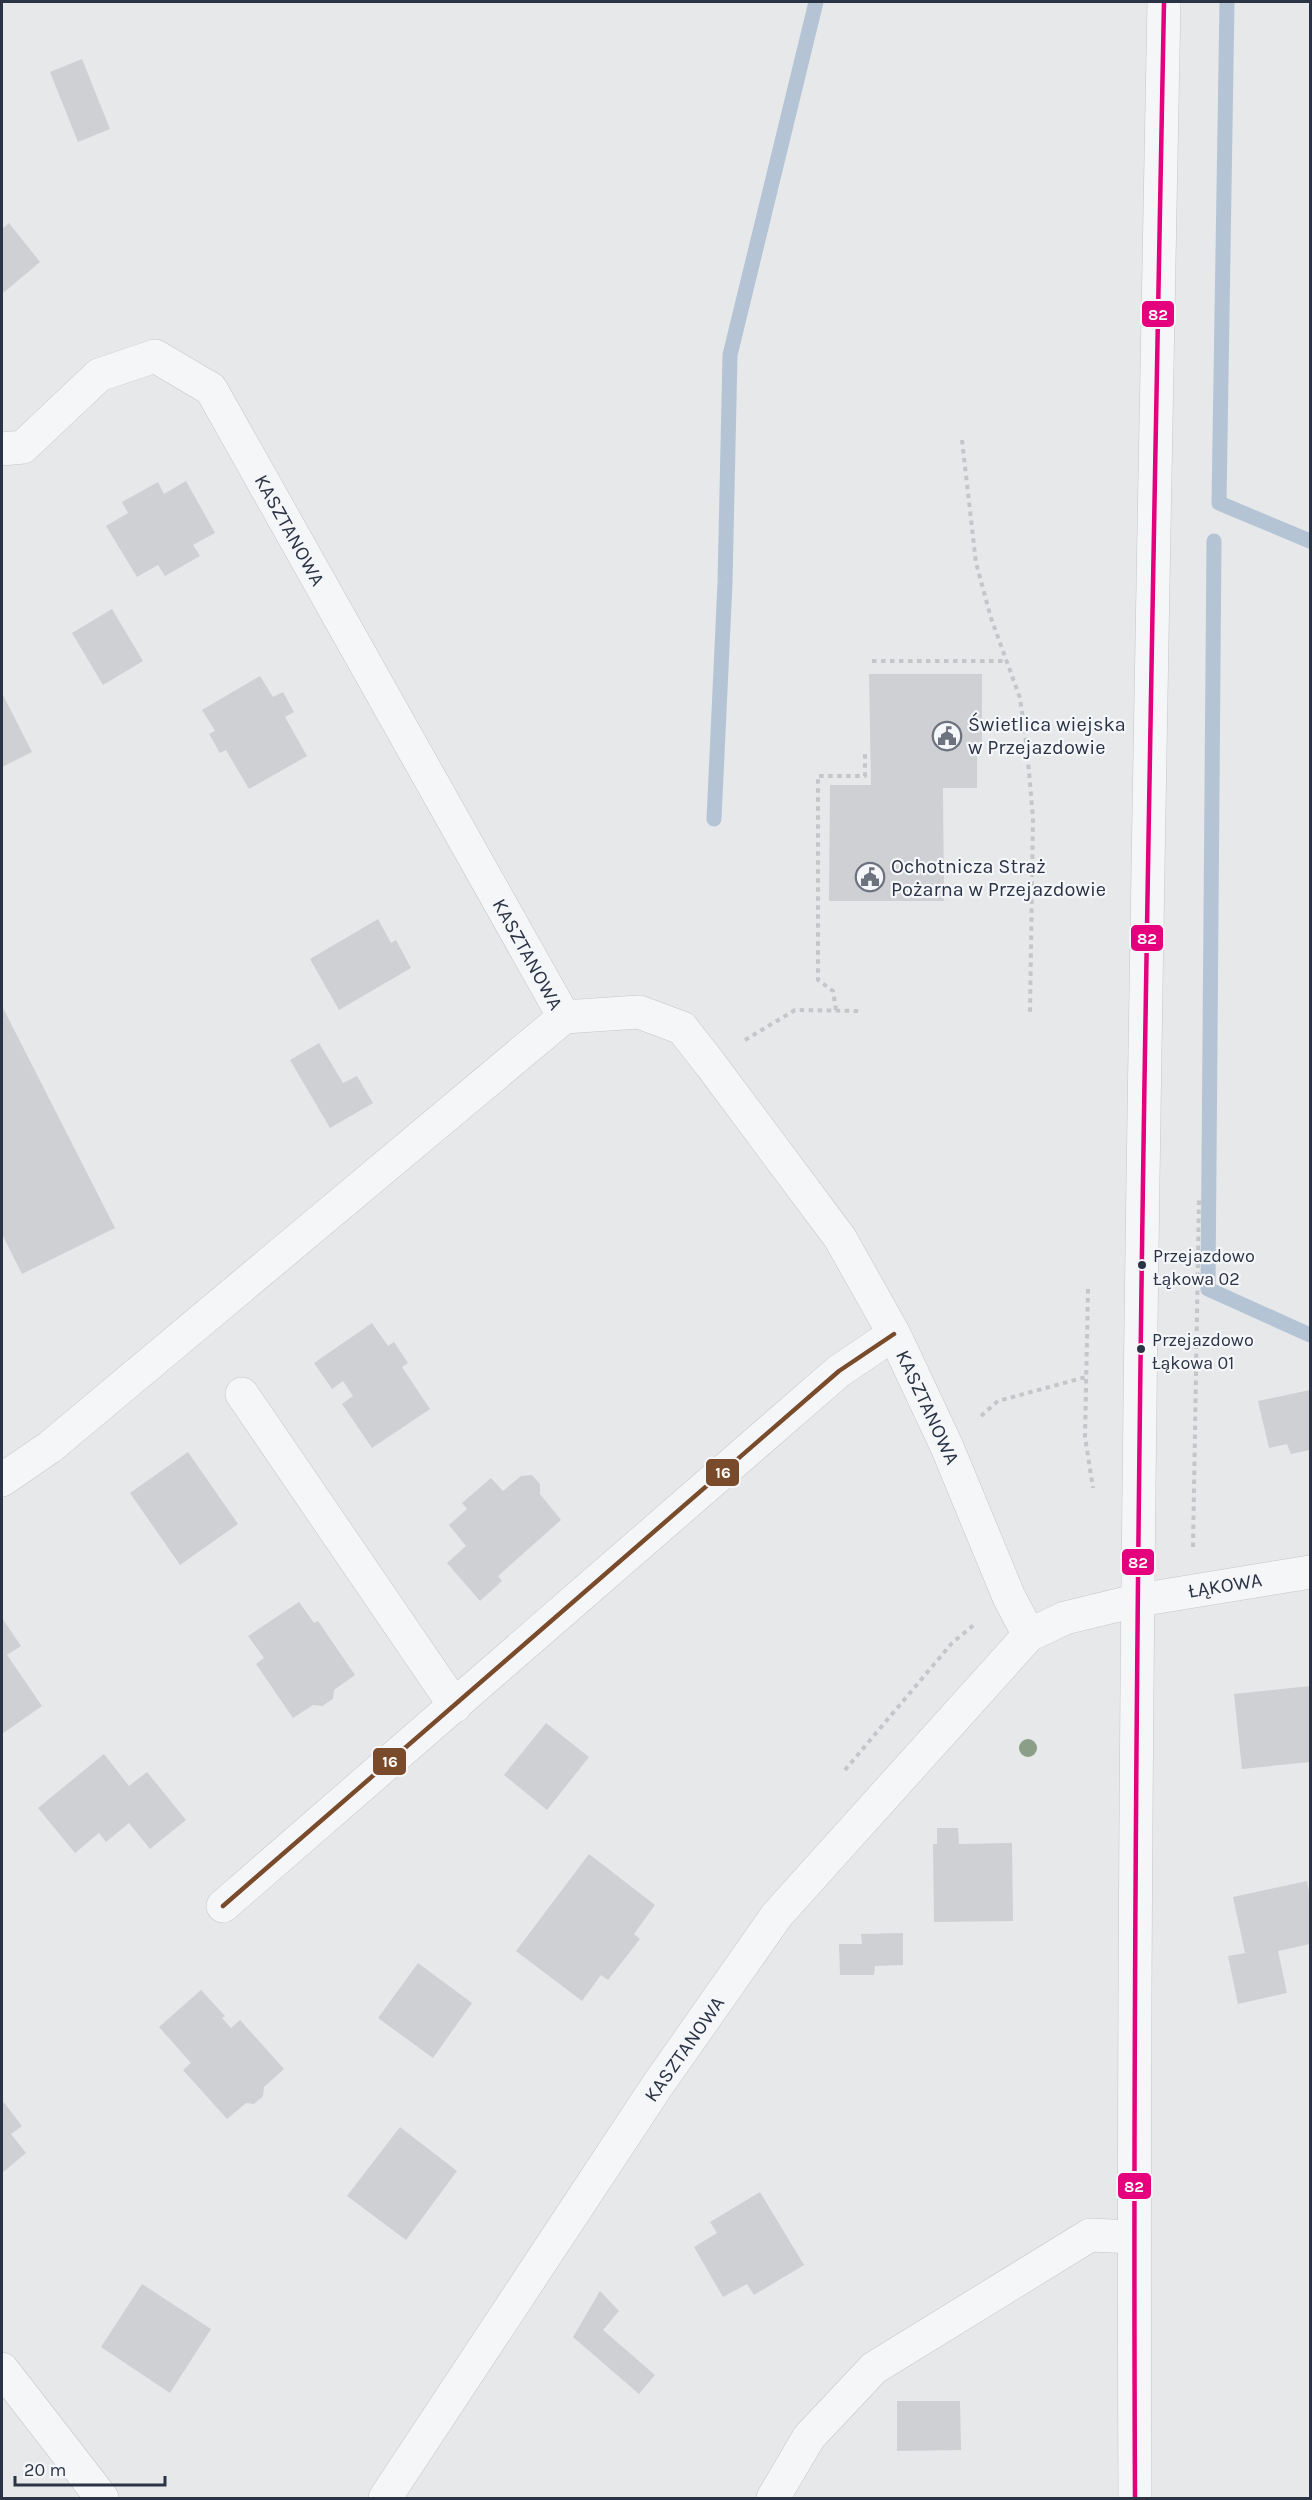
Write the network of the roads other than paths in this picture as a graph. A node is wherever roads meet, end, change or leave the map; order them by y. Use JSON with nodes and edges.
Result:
{"nodes":[{"id":1,"x":1164,"y":2,"type":"edge"},
{"id":2,"x":2,"y":449,"type":"edge"},
{"id":3,"x":564,"y":1017,"type":"junction"},
{"id":4,"x":894,"y":1335,"type":"junction"},
{"id":5,"x":242,"y":1394,"type":"dead end"},
{"id":6,"x":2,"y":1480,"type":"edge"},
{"id":7,"x":1311,"y":1572,"type":"edge"},
{"id":8,"x":1139,"y":1600,"type":"junction"},
{"id":9,"x":1029,"y":1635,"type":"junction"},
{"id":10,"x":455,"y":1706,"type":"junction"},
{"id":11,"x":223,"y":1906,"type":"dead end"},
{"id":12,"x":1134,"y":2237,"type":"junction"},
{"id":13,"x":2,"y":2369,"type":"edge"},
{"id":14,"x":102,"y":2499,"type":"edge"},
{"id":15,"x":385,"y":2499,"type":"edge"},
{"id":16,"x":773,"y":2499,"type":"edge"},
{"id":17,"x":1135,"y":2499,"type":"edge"}],
"edges":[{"from":1,"to":8,"type":"street"},
{"from":2,"to":3,"type":"street","name":"KASZTANOWA"},
{"from":3,"to":4,"type":"street","name":"KASZTANOWA"},
{"from":3,"to":6,"type":"street"},
{"from":4,"to":9,"type":"street","name":"KASZTANOWA"},
{"from":4,"to":10,"type":"street"},
{"from":5,"to":10,"type":"street"},
{"from":7,"to":8,"type":"street","name":"ŁĄKOWA"},
{"from":8,"to":9,"type":"street","name":"KASZTANOWA"},
{"from":8,"to":12,"type":"street"},
{"from":9,"to":15,"type":"street","name":"KASZTANOWA"},
{"from":10,"to":11,"type":"street"},
{"from":12,"to":16,"type":"street"},
{"from":12,"to":17,"type":"street"},
{"from":13,"to":14,"type":"street"}]}
